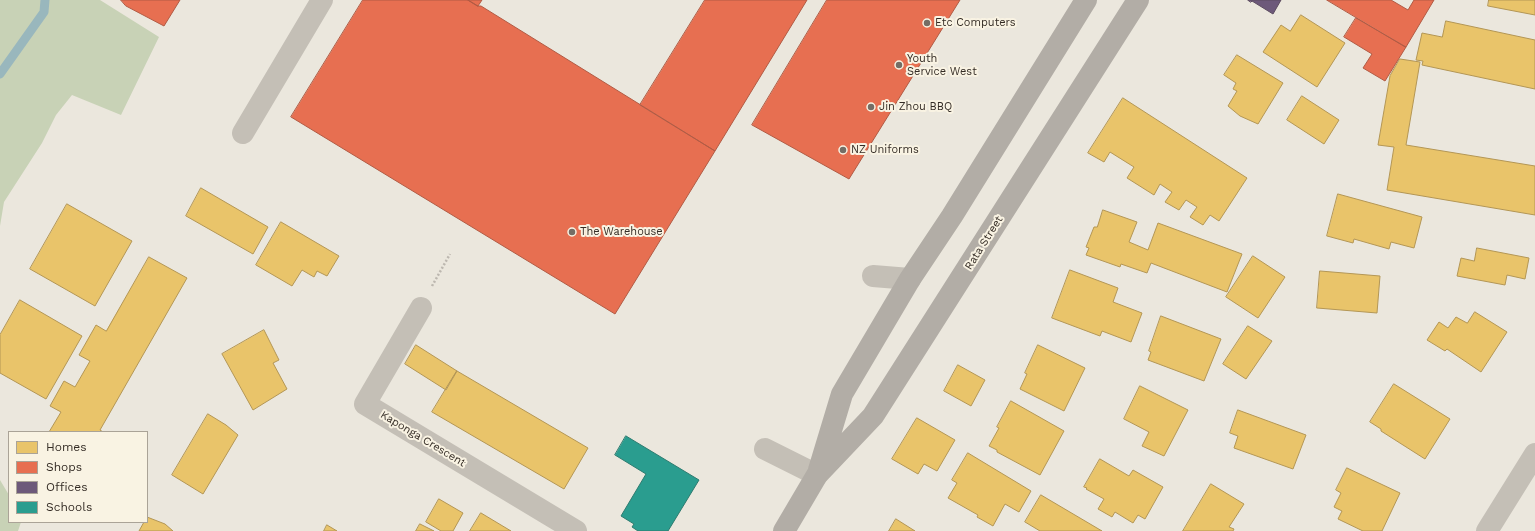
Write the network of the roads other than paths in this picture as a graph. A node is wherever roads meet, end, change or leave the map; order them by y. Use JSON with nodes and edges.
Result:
{"nodes":[{"id":1,"x":322,"y":0,"type":"edge"},
{"id":2,"x":1086,"y":0,"type":"edge"},
{"id":3,"x":1138,"y":0,"type":"edge"},
{"id":4,"x":243,"y":133,"type":"dead end"},
{"id":5,"x":874,"y":276,"type":"dead end"},
{"id":6,"x":910,"y":279,"type":"junction"},
{"id":7,"x":421,"y":308,"type":"road end"},
{"id":8,"x":765,"y":449,"type":"dead end"},
{"id":9,"x":1535,"y":454,"type":"edge"},
{"id":10,"x":817,"y":475,"type":"junction"},
{"id":11,"x":576,"y":531,"type":"edge"},
{"id":12,"x":784,"y":531,"type":"edge"},
{"id":13,"x":1487,"y":531,"type":"edge"}],
"edges":[{"from":1,"to":4,"type":"street"},
{"from":2,"to":6,"type":"main road","name":"Rata Street"},
{"from":3,"to":10,"type":"main road","name":"Rata Street"},
{"from":5,"to":6,"type":"street"},
{"from":6,"to":10,"type":"main road","name":"Rata Street"},
{"from":7,"to":11,"type":"street","name":"Kaponga Crescent"},
{"from":8,"to":10,"type":"street"},
{"from":9,"to":13,"type":"street"},
{"from":10,"to":12,"type":"main road","name":"Rata Street"}]}
